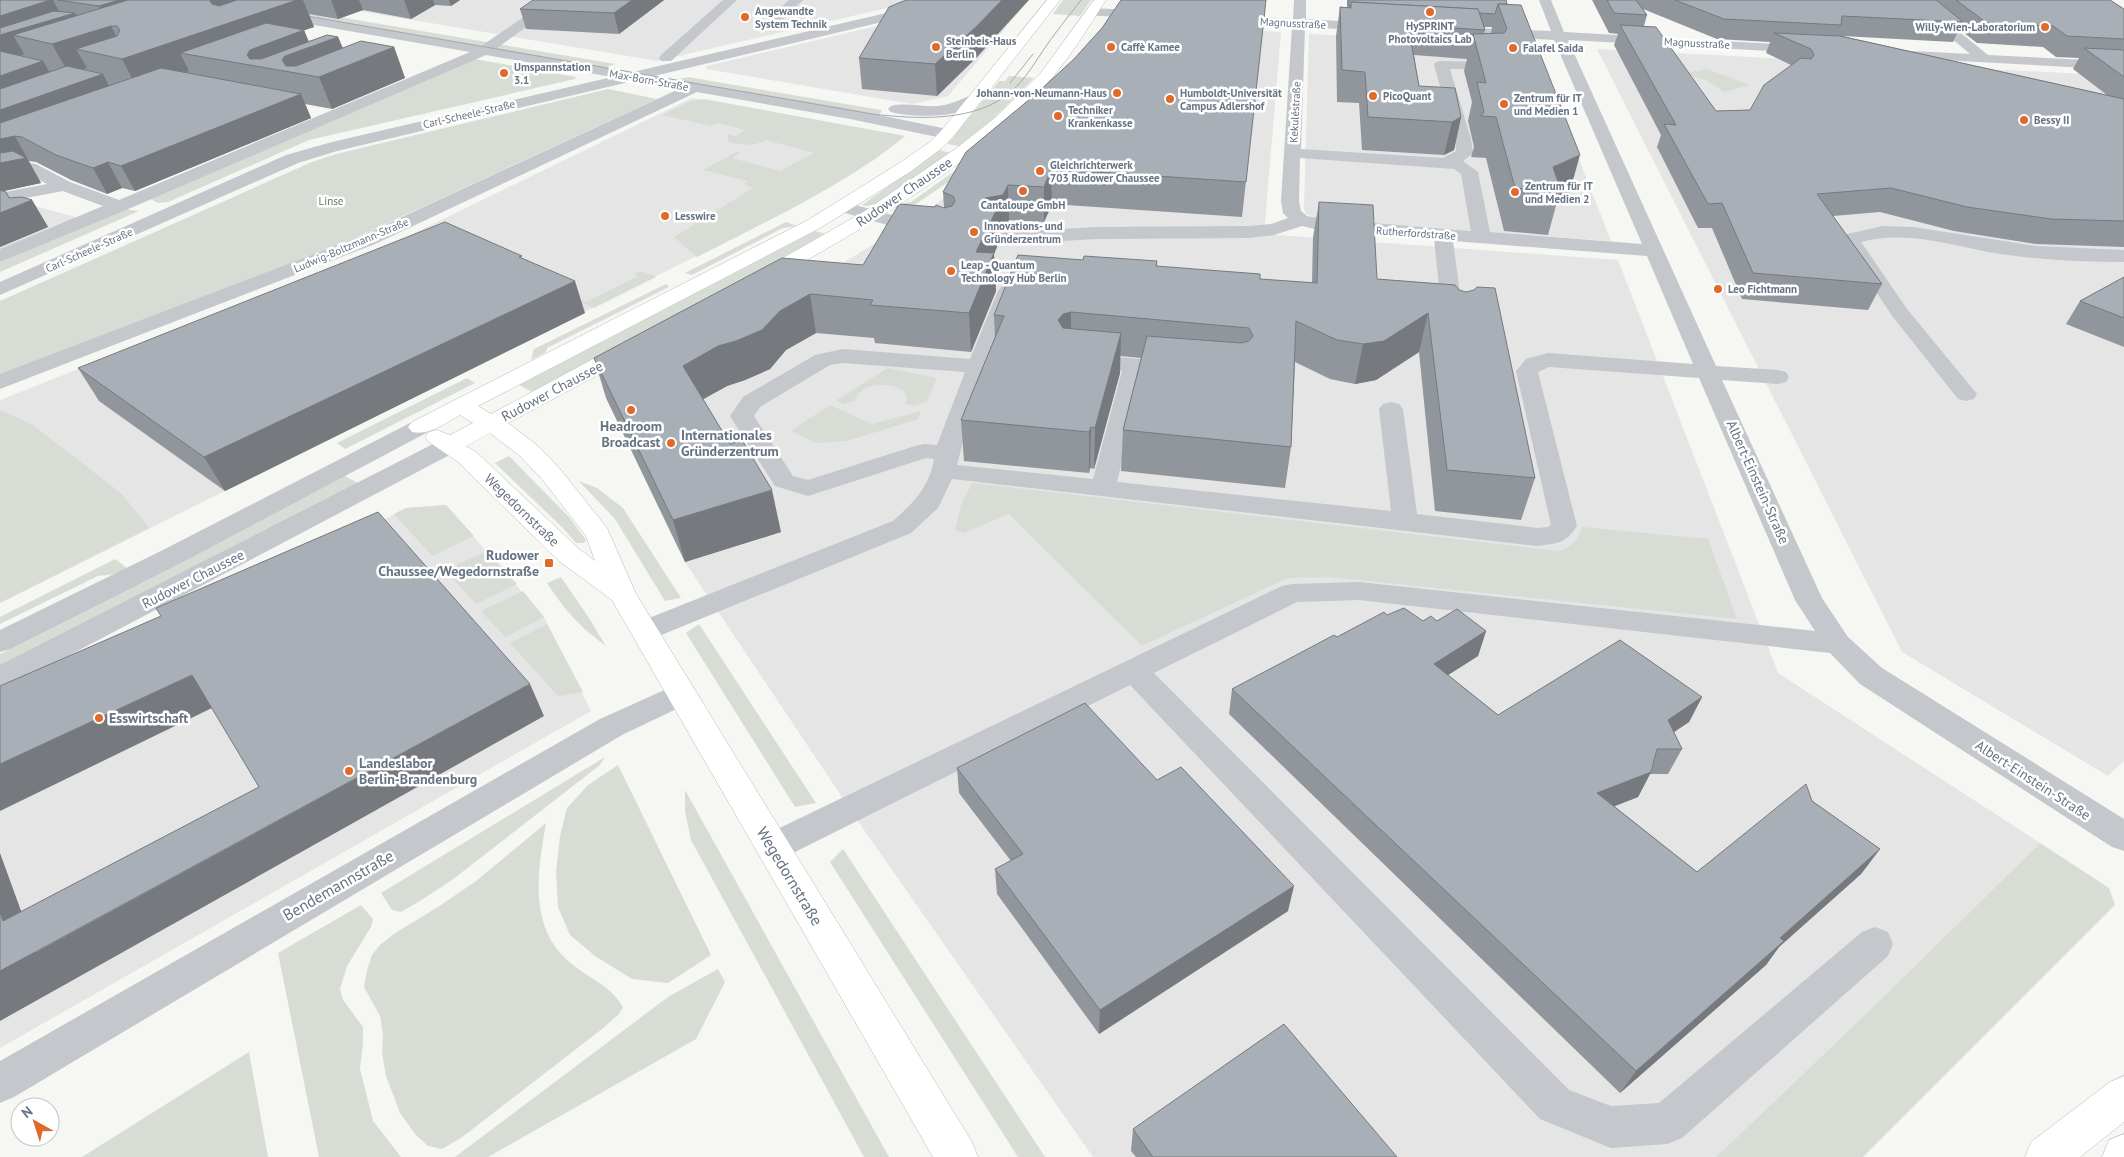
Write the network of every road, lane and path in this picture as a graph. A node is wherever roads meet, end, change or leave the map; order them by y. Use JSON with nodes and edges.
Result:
{"nodes":[{"id":1,"x":558,"y":0,"type":"edge"},
{"id":2,"x":731,"y":0,"type":"edge"},
{"id":3,"x":797,"y":0,"type":"edge"},
{"id":4,"x":905,"y":0,"type":"edge"},
{"id":5,"x":958,"y":0,"type":"edge"},
{"id":6,"x":1054,"y":0,"type":"edge"},
{"id":7,"x":1100,"y":0,"type":"edge"},
{"id":8,"x":1300,"y":0,"type":"edge"},
{"id":9,"x":1545,"y":0,"type":"edge"},
{"id":10,"x":1912,"y":0,"type":"edge"},
{"id":11,"x":925,"y":8,"type":"junction"},
{"id":12,"x":1091,"y":12,"type":"junction"},
{"id":13,"x":1159,"y":16,"type":"edge"},
{"id":14,"x":1214,"y":18,"type":"edge"},
{"id":15,"x":1298,"y":23,"type":"junction"},
{"id":16,"x":337,"y":25,"type":"junction"},
{"id":17,"x":769,"y":25,"type":"dead end"},
{"id":18,"x":1383,"y":27,"type":"edge"},
{"id":19,"x":1631,"y":29,"type":"edge"},
{"id":20,"x":1431,"y":30,"type":"edge"},
{"id":21,"x":1557,"y":30,"type":"junction"},
{"id":22,"x":1479,"y":32,"type":"junction"},
{"id":23,"x":309,"y":35,"type":"dead end"},
{"id":24,"x":1645,"y":40,"type":"junction"},
{"id":25,"x":498,"y":42,"type":"junction"},
{"id":26,"x":1742,"y":46,"type":"junction"},
{"id":27,"x":1819,"y":50,"type":"edge"},
{"id":28,"x":1659,"y":51,"type":"edge"},
{"id":29,"x":1877,"y":53,"type":"edge"},
{"id":30,"x":1985,"y":59,"type":"junction"},
{"id":31,"x":1763,"y":60,"type":"dead end"},
{"id":32,"x":481,"y":62,"type":"junction"},
{"id":33,"x":428,"y":64,"type":"dead end"},
{"id":34,"x":663,"y":64,"type":"junction"},
{"id":35,"x":505,"y":66,"type":"dead end"},
{"id":36,"x":2124,"y":66,"type":"edge"},
{"id":37,"x":399,"y":76,"type":"dead end"},
{"id":38,"x":632,"y":77,"type":"junction"},
{"id":39,"x":693,"y":88,"type":"junction"},
{"id":40,"x":975,"y":99,"type":"junction"},
{"id":41,"x":305,"y":111,"type":"edge"},
{"id":42,"x":334,"y":116,"type":"junction"},
{"id":43,"x":947,"y":134,"type":"junction"},
{"id":44,"x":365,"y":138,"type":"junction"},
{"id":45,"x":1292,"y":153,"type":"junction"},
{"id":46,"x":1446,"y":162,"type":"junction"},
{"id":47,"x":0,"y":174,"type":"edge"},
{"id":48,"x":64,"y":186,"type":"junction"},
{"id":49,"x":0,"y":198,"type":"edge"},
{"id":50,"x":127,"y":202,"type":"junction"},
{"id":51,"x":0,"y":204,"type":"edge"},
{"id":52,"x":844,"y":207,"type":"junction"},
{"id":53,"x":179,"y":210,"type":"junction"},
{"id":54,"x":29,"y":212,"type":"dead end"},
{"id":55,"x":871,"y":215,"type":"junction"},
{"id":56,"x":1300,"y":220,"type":"junction"},
{"id":57,"x":943,"y":230,"type":"edge"},
{"id":58,"x":998,"y":234,"type":"edge"},
{"id":59,"x":1443,"y":235,"type":"junction"},
{"id":60,"x":1482,"y":238,"type":"junction"},
{"id":61,"x":1655,"y":251,"type":"junction"},
{"id":62,"x":1022,"y":255,"type":"junction"},
{"id":63,"x":0,"y":256,"type":"edge"},
{"id":64,"x":2124,"y":256,"type":"edge"},
{"id":65,"x":0,"y":289,"type":"edge"},
{"id":66,"x":742,"y":289,"type":"edge"},
{"id":67,"x":1457,"y":322,"type":"edge"},
{"id":68,"x":643,"y":342,"type":"edge"},
{"id":69,"x":1071,"y":360,"type":"edge"},
{"id":70,"x":978,"y":366,"type":"junction"},
{"id":71,"x":1134,"y":366,"type":"junction"},
{"id":72,"x":1199,"y":371,"type":"edge"},
{"id":73,"x":1708,"y":371,"type":"junction"},
{"id":74,"x":1778,"y":377,"type":"dead end"},
{"id":75,"x":0,"y":382,"type":"edge"},
{"id":76,"x":1966,"y":394,"type":"dead end"},
{"id":77,"x":462,"y":406,"type":"junction"},
{"id":78,"x":1390,"y":409,"type":"dead end"},
{"id":79,"x":492,"y":423,"type":"junction"},
{"id":80,"x":420,"y":427,"type":"junction"},
{"id":81,"x":450,"y":445,"type":"junction"},
{"id":82,"x":946,"y":462,"type":"junction"},
{"id":83,"x":1103,"y":489,"type":"junction"},
{"id":84,"x":1405,"y":520,"type":"junction"},
{"id":85,"x":622,"y":594,"type":"junction"},
{"id":86,"x":644,"y":631,"type":"junction"},
{"id":87,"x":0,"y":642,"type":"edge"},
{"id":88,"x":1838,"y":644,"type":"junction"},
{"id":89,"x":1133,"y":670,"type":"junction"},
{"id":90,"x":0,"y":678,"type":"edge"},
{"id":91,"x":680,"y":694,"type":"junction"},
{"id":92,"x":2124,"y":837,"type":"edge"},
{"id":93,"x":773,"y":847,"type":"junction"},
{"id":94,"x":1875,"y":944,"type":"dead end"},
{"id":95,"x":0,"y":1083,"type":"edge"},
{"id":96,"x":2124,"y":1096,"type":"edge"},
{"id":97,"x":957,"y":1157,"type":"edge"},
{"id":98,"x":2046,"y":1157,"type":"edge"}],
"edges":[{"from":1,"to":25,"type":"street"},
{"from":2,"to":34,"type":"street"},
{"from":3,"to":17,"type":"street"},
{"from":4,"to":11,"type":"street"},
{"from":5,"to":11,"type":"street","name":"Carl-Scheele-Straße"},
{"from":6,"to":40,"type":"main road","name":"Rudower Chaussee"},
{"from":7,"to":12,"type":"main road","name":"Rudower Chaussee"},
{"from":8,"to":15,"type":"street","name":"Kekuléstraße"},
{"from":9,"to":21,"type":"street","name":"Albert-Einstein-Straße"},
{"from":10,"to":30,"type":"street"},
{"from":11,"to":34,"type":"street","name":"Carl-Scheele-Straße"},
{"from":12,"to":13,"type":"street"},
{"from":12,"to":55,"type":"main road","name":"Rudower Chaussee"},
{"from":14,"to":15,"type":"street","name":"Magnusstraße"},
{"from":15,"to":18,"type":"street","name":"Magnusstraße"},
{"from":15,"to":45,"type":"street","name":"Kekuléstraße"},
{"from":16,"to":23,"type":"street"},
{"from":16,"to":25,"type":"street","name":"Max-Born-Straße"},
{"from":16,"to":32,"type":"street","name":"Max-Born-Straße"},
{"from":19,"to":21,"type":"street"},
{"from":20,"to":22,"type":"street","name":"Magnusstraße"},
{"from":21,"to":22,"type":"street","name":"Magnusstraße"},
{"from":21,"to":24,"type":"street","name":"Magnusstraße"},
{"from":21,"to":61,"type":"street","name":"Albert-Einstein-Straße"},
{"from":22,"to":46,"type":"street"},
{"from":24,"to":26,"type":"street","name":"Magnusstraße"},
{"from":24,"to":28,"type":"street"},
{"from":25,"to":32,"type":"street"},
{"from":25,"to":34,"type":"street","name":"Max-Born-Straße"},
{"from":26,"to":27,"type":"street","name":"Magnusstraße"},
{"from":26,"to":31,"type":"street"},
{"from":29,"to":30,"type":"street"},
{"from":30,"to":36,"type":"street"},
{"from":32,"to":35,"type":"street"},
{"from":32,"to":38,"type":"street","name":"Max-Born-Straße"},
{"from":32,"to":42,"type":"street"},
{"from":33,"to":37,"type":"street"},
{"from":34,"to":38,"type":"street","name":"Carl-Scheele-Straße"},
{"from":34,"to":40,"type":"street","name":"Max-Born-Straße"},
{"from":38,"to":39,"type":"street","name":"Max-Born-Straße"},
{"from":38,"to":44,"type":"street","name":"Carl-Scheele-Straße"},
{"from":39,"to":43,"type":"street","name":"Max-Born-Straße"},
{"from":39,"to":75,"type":"street","name":"Ludwig-Boltzmann-Straße"},
{"from":40,"to":43,"type":"main road","name":"Rudower Chaussee"},
{"from":41,"to":42,"type":"street"},
{"from":42,"to":44,"type":"street"},
{"from":42,"to":50,"type":"street"},
{"from":43,"to":52,"type":"main road","name":"Rudower Chaussee"},
{"from":44,"to":53,"type":"street","name":"Carl-Scheele-Straße"},
{"from":45,"to":46,"type":"street"},
{"from":45,"to":56,"type":"street","name":"Kekuléstraße"},
{"from":46,"to":60,"type":"street"},
{"from":47,"to":48,"type":"street"},
{"from":48,"to":49,"type":"street"},
{"from":48,"to":50,"type":"street"},
{"from":50,"to":53,"type":"street"},
{"from":50,"to":63,"type":"street"},
{"from":51,"to":54,"type":"street"},
{"from":52,"to":55,"type":"street"},
{"from":52,"to":77,"type":"main road","name":"Rudower Chaussee"},
{"from":53,"to":65,"type":"street","name":"Carl-Scheele-Straße"},
{"from":55,"to":57,"type":"street"},
{"from":55,"to":66,"type":"main road","name":"Rudower Chaussee"},
{"from":56,"to":59,"type":"street","name":"Rutherfordstraße"},
{"from":56,"to":62,"type":"street"},
{"from":58,"to":62,"type":"street"},
{"from":59,"to":60,"type":"street","name":"Rutherfordstraße"},
{"from":59,"to":67,"type":"street"},
{"from":60,"to":61,"type":"street","name":"Rutherfordstraße"},
{"from":61,"to":73,"type":"street","name":"Albert-Einstein-Straße"},
{"from":62,"to":70,"type":"street"},
{"from":64,"to":76,"type":"street"},
{"from":68,"to":79,"type":"main road","name":"Rudower Chaussee"},
{"from":69,"to":71,"type":"street"},
{"from":70,"to":82,"type":"street"},
{"from":70,"to":82,"type":"street"},
{"from":71,"to":72,"type":"street"},
{"from":71,"to":83,"type":"street"},
{"from":73,"to":74,"type":"street"},
{"from":73,"to":84,"type":"street"},
{"from":73,"to":88,"type":"street","name":"Albert-Einstein-Straße"},
{"from":77,"to":79,"type":"main road","name":"Wegedornstraße"},
{"from":77,"to":80,"type":"main road","name":"Rudower Chaussee"},
{"from":78,"to":84,"type":"street"},
{"from":79,"to":81,"type":"main road","name":"Rudower Chaussee"},
{"from":79,"to":85,"type":"main road","name":"Wegedornstraße"},
{"from":80,"to":81,"type":"main road","name":"Wegedornstraße"},
{"from":80,"to":87,"type":"street","name":"Rudower Chaussee"},
{"from":81,"to":85,"type":"main road","name":"Wegedornstraße"},
{"from":81,"to":90,"type":"street","name":"Rudower Chaussee"},
{"from":82,"to":83,"type":"street"},
{"from":82,"to":86,"type":"street"},
{"from":83,"to":84,"type":"street"},
{"from":85,"to":86,"type":"main road","name":"Wegedornstraße"},
{"from":86,"to":91,"type":"main road","name":"Wegedornstraße"},
{"from":88,"to":89,"type":"street"},
{"from":88,"to":92,"type":"street","name":"Albert-Einstein-Straße"},
{"from":89,"to":93,"type":"street"},
{"from":89,"to":94,"type":"street"},
{"from":91,"to":93,"type":"main road","name":"Wegedornstraße"},
{"from":91,"to":95,"type":"street","name":"Bendemannstraße"},
{"from":93,"to":97,"type":"main road","name":"Wegedornstraße"},
{"from":96,"to":98,"type":"main road"}]}
